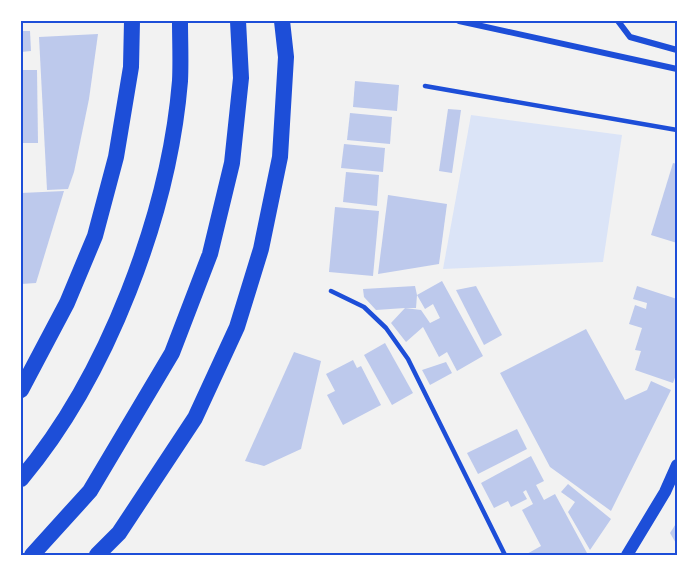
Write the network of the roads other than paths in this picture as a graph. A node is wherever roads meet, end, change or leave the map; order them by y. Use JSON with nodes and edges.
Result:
{"nodes":[{"id":1,"x":132,"y":21,"type":"edge"},
{"id":2,"x":238,"y":21,"type":"edge"},
{"id":3,"x":282,"y":21,"type":"edge"},
{"id":4,"x":291,"y":21,"type":"edge"},
{"id":5,"x":459,"y":21,"type":"edge"},
{"id":6,"x":618,"y":21,"type":"edge"},
{"id":7,"x":180,"y":25,"type":"edge"},
{"id":8,"x":677,"y":50,"type":"edge"},
{"id":9,"x":286,"y":57,"type":"junction"},
{"id":10,"x":677,"y":69,"type":"edge"},
{"id":11,"x":425,"y":86,"type":"dead end"},
{"id":12,"x":677,"y":130,"type":"edge"},
{"id":13,"x":331,"y":291,"type":"dead end"},
{"id":14,"x":21,"y":390,"type":"edge"},
{"id":15,"x":677,"y":465,"type":"edge"},
{"id":16,"x":21,"y":479,"type":"edge"},
{"id":17,"x":32,"y":555,"type":"edge"},
{"id":18,"x":97,"y":555,"type":"edge"},
{"id":19,"x":505,"y":555,"type":"edge"},
{"id":20,"x":627,"y":555,"type":"edge"}],
"edges":[{"from":1,"to":14,"type":"highway"},
{"from":2,"to":17,"type":"highway"},
{"from":3,"to":9,"type":"highway"},
{"from":4,"to":9,"type":"highway"},
{"from":5,"to":10,"type":"street"},
{"from":6,"to":8,"type":"street"},
{"from":7,"to":16,"type":"highway"},
{"from":9,"to":18,"type":"highway"},
{"from":11,"to":12,"type":"lane"},
{"from":13,"to":19,"type":"lane"},
{"from":15,"to":20,"type":"main road"}]}
